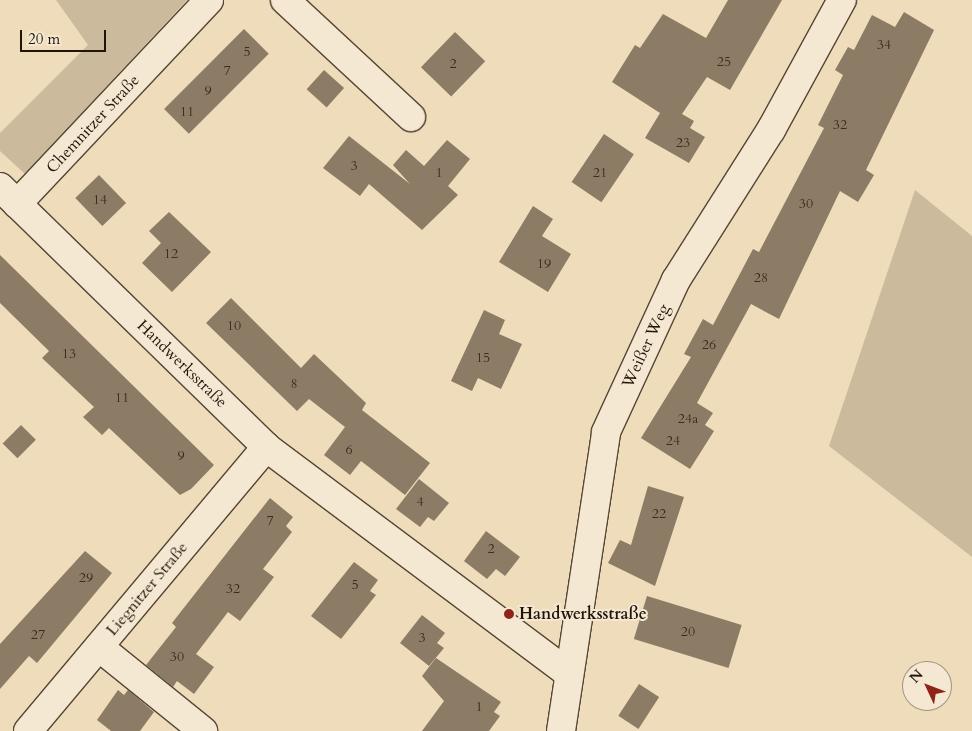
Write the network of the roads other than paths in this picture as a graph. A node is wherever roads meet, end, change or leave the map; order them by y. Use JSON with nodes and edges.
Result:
{"nodes":[{"id":1,"x":209,"y":0,"type":"edge"},
{"id":2,"x":284,"y":0,"type":"edge"},
{"id":3,"x":842,"y":0,"type":"edge"},
{"id":4,"x":411,"y":117,"type":"dead end"},
{"id":5,"x":8,"y":195,"type":"edge"},
{"id":6,"x":266,"y":447,"type":"junction"},
{"id":7,"x":99,"y":647,"type":"junction"},
{"id":8,"x":567,"y":672,"type":"junction"},
{"id":9,"x":28,"y":731,"type":"edge"},
{"id":10,"x":204,"y":731,"type":"edge"},
{"id":11,"x":560,"y":731,"type":"edge"}],
"edges":[{"from":1,"to":5,"type":"street","name":"Chemnitzer Straße"},
{"from":2,"to":4,"type":"street"},
{"from":3,"to":8,"type":"street","name":"Weißer Weg"},
{"from":5,"to":6,"type":"street","name":"Handwerksstraße"},
{"from":6,"to":7,"type":"street","name":"Liegnitzer Straße"},
{"from":6,"to":8,"type":"street","name":"Handwerksstraße"},
{"from":7,"to":9,"type":"street","name":"Liegnitzer Straße"},
{"from":7,"to":10,"type":"street"},
{"from":8,"to":11,"type":"street","name":"Weißer Weg"}]}
